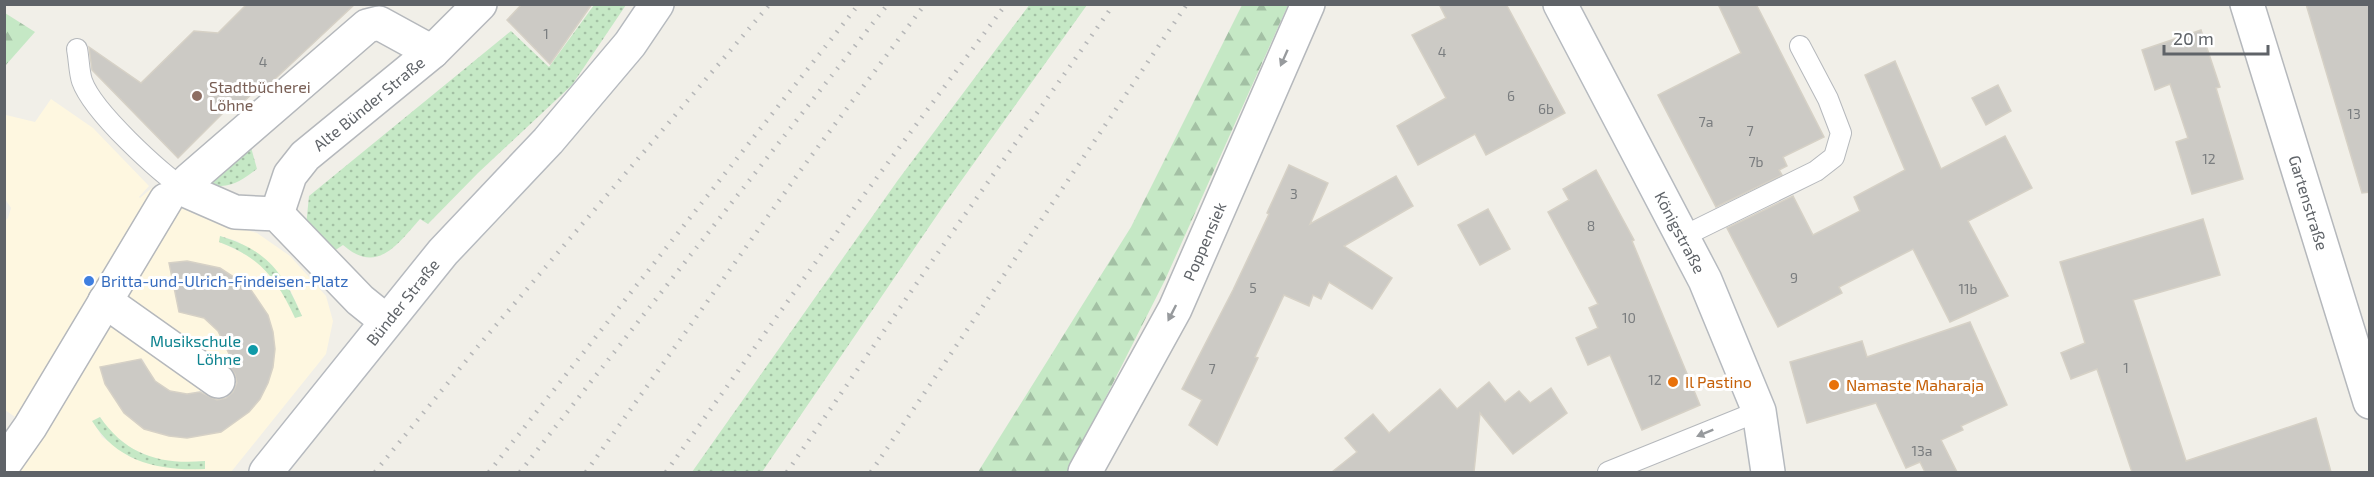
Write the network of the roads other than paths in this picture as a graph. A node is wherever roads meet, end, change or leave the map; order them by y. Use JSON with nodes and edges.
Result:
{"nodes":[{"id":1,"x":480,"y":4,"type":"edge"},
{"id":2,"x":657,"y":4,"type":"edge"},
{"id":3,"x":1308,"y":4,"type":"edge"},
{"id":4,"x":1560,"y":4,"type":"edge"},
{"id":5,"x":2247,"y":4,"type":"edge"},
{"id":6,"x":1800,"y":46,"type":"dead end"},
{"id":7,"x":77,"y":49,"type":"dead end"},
{"id":8,"x":432,"y":52,"type":"junction"},
{"id":9,"x":176,"y":196,"type":"junction"},
{"id":10,"x":277,"y":214,"type":"junction"},
{"id":11,"x":1682,"y":237,"type":"junction"},
{"id":12,"x":105,"y":301,"type":"junction"},
{"id":13,"x":386,"y":321,"type":"junction"},
{"id":14,"x":218,"y":381,"type":"dead end"},
{"id":15,"x":2370,"y":402,"type":"edge"},
{"id":16,"x":1759,"y":411,"type":"junction"},
{"id":17,"x":4,"y":464,"type":"edge"},
{"id":18,"x":266,"y":472,"type":"edge"},
{"id":19,"x":1085,"y":472,"type":"edge"},
{"id":20,"x":1608,"y":472,"type":"edge"},
{"id":21,"x":1768,"y":472,"type":"edge"}],
"edges":[{"from":1,"to":8,"type":"street","name":"Alte Bünder Straße"},
{"from":2,"to":13,"type":"street","name":"Bünder Straße"},
{"from":3,"to":19,"type":"street","name":"Poppensiek","one_way":true},
{"from":4,"to":11,"type":"street","name":"Königstraße"},
{"from":5,"to":15,"type":"street","name":"Gartenstraße"},
{"from":6,"to":11,"type":"lane"},
{"from":7,"to":9,"type":"lane"},
{"from":8,"to":9,"type":"street"},
{"from":8,"to":10,"type":"street","name":"Alte Bünder Straße"},
{"from":9,"to":10,"type":"street"},
{"from":9,"to":12,"type":"street"},
{"from":10,"to":13,"type":"street"},
{"from":11,"to":16,"type":"street","name":"Königstraße"},
{"from":12,"to":14,"type":"street"},
{"from":12,"to":17,"type":"street"},
{"from":13,"to":18,"type":"street","name":"Bünder Straße"},
{"from":16,"to":20,"type":"lane","one_way":true},
{"from":16,"to":21,"type":"street","name":"Königstraße"}]}
